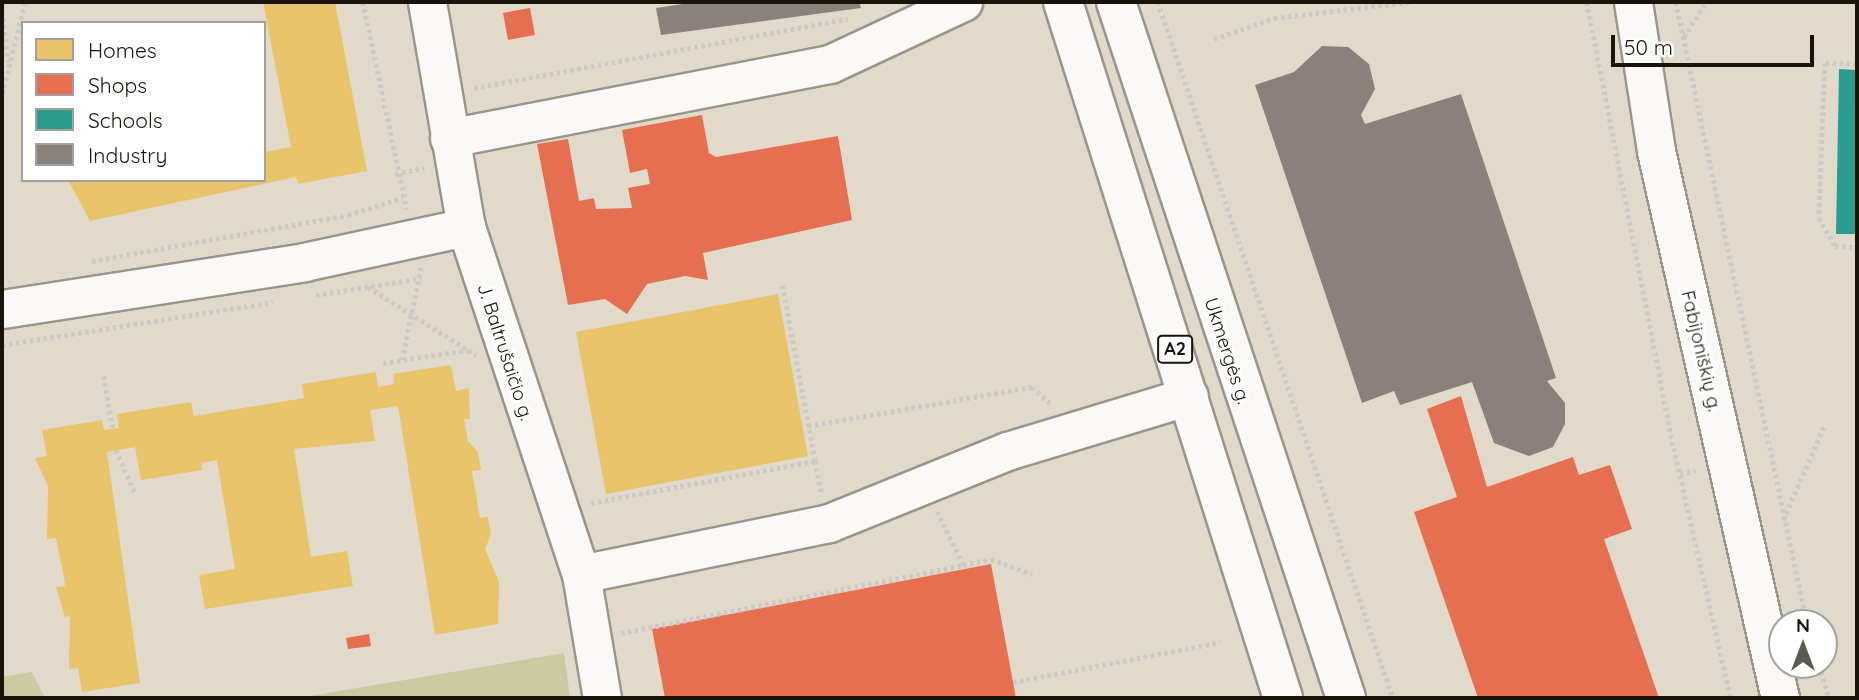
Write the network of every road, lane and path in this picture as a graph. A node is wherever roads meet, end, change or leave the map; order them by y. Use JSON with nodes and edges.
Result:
{"nodes":[{"id":1,"x":25,"y":2,"type":"edge"},
{"id":2,"x":363,"y":2,"type":"edge"},
{"id":3,"x":427,"y":2,"type":"edge"},
{"id":4,"x":963,"y":2,"type":"edge"},
{"id":5,"x":1063,"y":2,"type":"edge"},
{"id":6,"x":1116,"y":2,"type":"edge"},
{"id":7,"x":1158,"y":2,"type":"edge"},
{"id":8,"x":1410,"y":2,"type":"edge"},
{"id":9,"x":1587,"y":2,"type":"edge"},
{"id":10,"x":1633,"y":2,"type":"edge"},
{"id":11,"x":1676,"y":2,"type":"edge"},
{"id":12,"x":1706,"y":2,"type":"edge"},
{"id":13,"x":2,"y":4,"type":"edge"},
{"id":14,"x":862,"y":16,"type":"dead end"},
{"id":15,"x":1683,"y":38,"type":"junction"},
{"id":16,"x":1214,"y":39,"type":"dead end"},
{"id":17,"x":1857,"y":64,"type":"edge"},
{"id":18,"x":8,"y":71,"type":"junction"},
{"id":19,"x":2,"y":94,"type":"edge"},
{"id":20,"x":442,"y":94,"type":"junction"},
{"id":21,"x":442,"y":152,"type":"junction"},
{"id":22,"x":395,"y":174,"type":"junction"},
{"id":23,"x":402,"y":198,"type":"junction"},
{"id":24,"x":409,"y":214,"type":"dead end"},
{"id":25,"x":466,"y":227,"type":"junction"},
{"id":26,"x":1857,"y":247,"type":"edge"},
{"id":27,"x":87,"y":262,"type":"dead end"},
{"id":28,"x":782,"y":285,"type":"dead end"},
{"id":29,"x":368,"y":287,"type":"junction"},
{"id":30,"x":311,"y":295,"type":"dead end"},
{"id":31,"x":284,"y":300,"type":"dead end"},
{"id":32,"x":2,"y":309,"type":"edge"},
{"id":33,"x":410,"y":314,"type":"junction"},
{"id":34,"x":2,"y":345,"type":"edge"},
{"id":35,"x":485,"y":352,"type":"junction"},
{"id":36,"x":402,"y":360,"type":"junction"},
{"id":37,"x":383,"y":363,"type":"dead end"},
{"id":38,"x":104,"y":376,"type":"dead end"},
{"id":39,"x":1237,"y":383,"type":"junction"},
{"id":40,"x":1189,"y":397,"type":"junction"},
{"id":41,"x":1056,"y":410,"type":"dead end"},
{"id":42,"x":1825,"y":424,"type":"dead end"},
{"id":43,"x":808,"y":426,"type":"junction"},
{"id":44,"x":113,"y":429,"type":"dead end"},
{"id":45,"x":116,"y":450,"type":"dead end"},
{"id":46,"x":924,"y":485,"type":"junction"},
{"id":47,"x":135,"y":493,"type":"dead end"},
{"id":48,"x":560,"y":512,"type":"junction"},
{"id":49,"x":1783,"y":521,"type":"junction"},
{"id":50,"x":963,"y":565,"type":"junction"},
{"id":51,"x":580,"y":574,"type":"junction"},
{"id":52,"x":1032,"y":574,"type":"dead end"},
{"id":53,"x":1804,"y":609,"type":"edge"},
{"id":54,"x":593,"y":640,"type":"junction"},
{"id":55,"x":1220,"y":642,"type":"dead end"},
{"id":56,"x":1823,"y":679,"type":"edge"},
{"id":57,"x":1013,"y":682,"type":"dead end"},
{"id":58,"x":602,"y":698,"type":"edge"},
{"id":59,"x":1283,"y":698,"type":"edge"},
{"id":60,"x":1346,"y":698,"type":"edge"},
{"id":61,"x":1393,"y":698,"type":"edge"},
{"id":62,"x":1731,"y":698,"type":"edge"},
{"id":63,"x":1780,"y":698,"type":"edge"},
{"id":64,"x":1829,"y":698,"type":"edge"}],
"edges":[{"from":1,"to":18,"type":"path"},
{"from":2,"to":22,"type":"path"},
{"from":3,"to":20,"type":"street","name":"J. Baltrušaičio g."},
{"from":4,"to":21,"type":"street"},
{"from":5,"to":40,"type":"highway","number":"A2"},
{"from":6,"to":39,"type":"highway","name":"Ukmergės g.","number":"A2"},
{"from":7,"to":61,"type":"path"},
{"from":8,"to":16,"type":"path"},
{"from":9,"to":62,"type":"path"},
{"from":10,"to":63,"type":"street","name":"Fabijoniškių g."},
{"from":11,"to":15,"type":"path"},
{"from":12,"to":15,"type":"path"},
{"from":13,"to":18,"type":"path"},
{"from":14,"to":20,"type":"path"},
{"from":15,"to":49,"type":"path"},
{"from":17,"to":26,"type":"path"},
{"from":18,"to":19,"type":"path"},
{"from":20,"to":21,"type":"street","name":"J. Baltrušaičio g."},
{"from":21,"to":22,"type":"path"},
{"from":21,"to":25,"type":"street","name":"J. Baltrušaičio g."},
{"from":22,"to":23,"type":"path"},
{"from":23,"to":24,"type":"path"},
{"from":23,"to":27,"type":"path"},
{"from":25,"to":32,"type":"street"},
{"from":25,"to":35,"type":"street","name":"J. Baltrušaičio g."},
{"from":28,"to":43,"type":"path"},
{"from":29,"to":30,"type":"path"},
{"from":29,"to":33,"type":"path"},
{"from":29,"to":33,"type":"path"},
{"from":31,"to":34,"type":"path"},
{"from":33,"to":35,"type":"path"},
{"from":33,"to":36,"type":"path"},
{"from":35,"to":36,"type":"path"},
{"from":35,"to":48,"type":"street","name":"J. Baltrušaičio g."},
{"from":36,"to":37,"type":"path"},
{"from":38,"to":44,"type":"path"},
{"from":39,"to":40,"type":"highway"},
{"from":39,"to":60,"type":"highway","name":"Ukmergės g.","number":"A2"},
{"from":40,"to":46,"type":"street"},
{"from":40,"to":59,"type":"highway","number":"A2"},
{"from":41,"to":43,"type":"path"},
{"from":42,"to":49,"type":"path"},
{"from":43,"to":48,"type":"path"},
{"from":45,"to":47,"type":"path"},
{"from":46,"to":50,"type":"path"},
{"from":46,"to":51,"type":"street"},
{"from":48,"to":51,"type":"street","name":"J. Baltrušaičio g."},
{"from":49,"to":53,"type":"path"},
{"from":50,"to":52,"type":"path"},
{"from":50,"to":54,"type":"path"},
{"from":51,"to":54,"type":"street","name":"J. Baltrušaičio g."},
{"from":54,"to":58,"type":"street","name":"J. Baltrušaičio g."},
{"from":55,"to":57,"type":"path"},
{"from":56,"to":64,"type":"path"}]}
